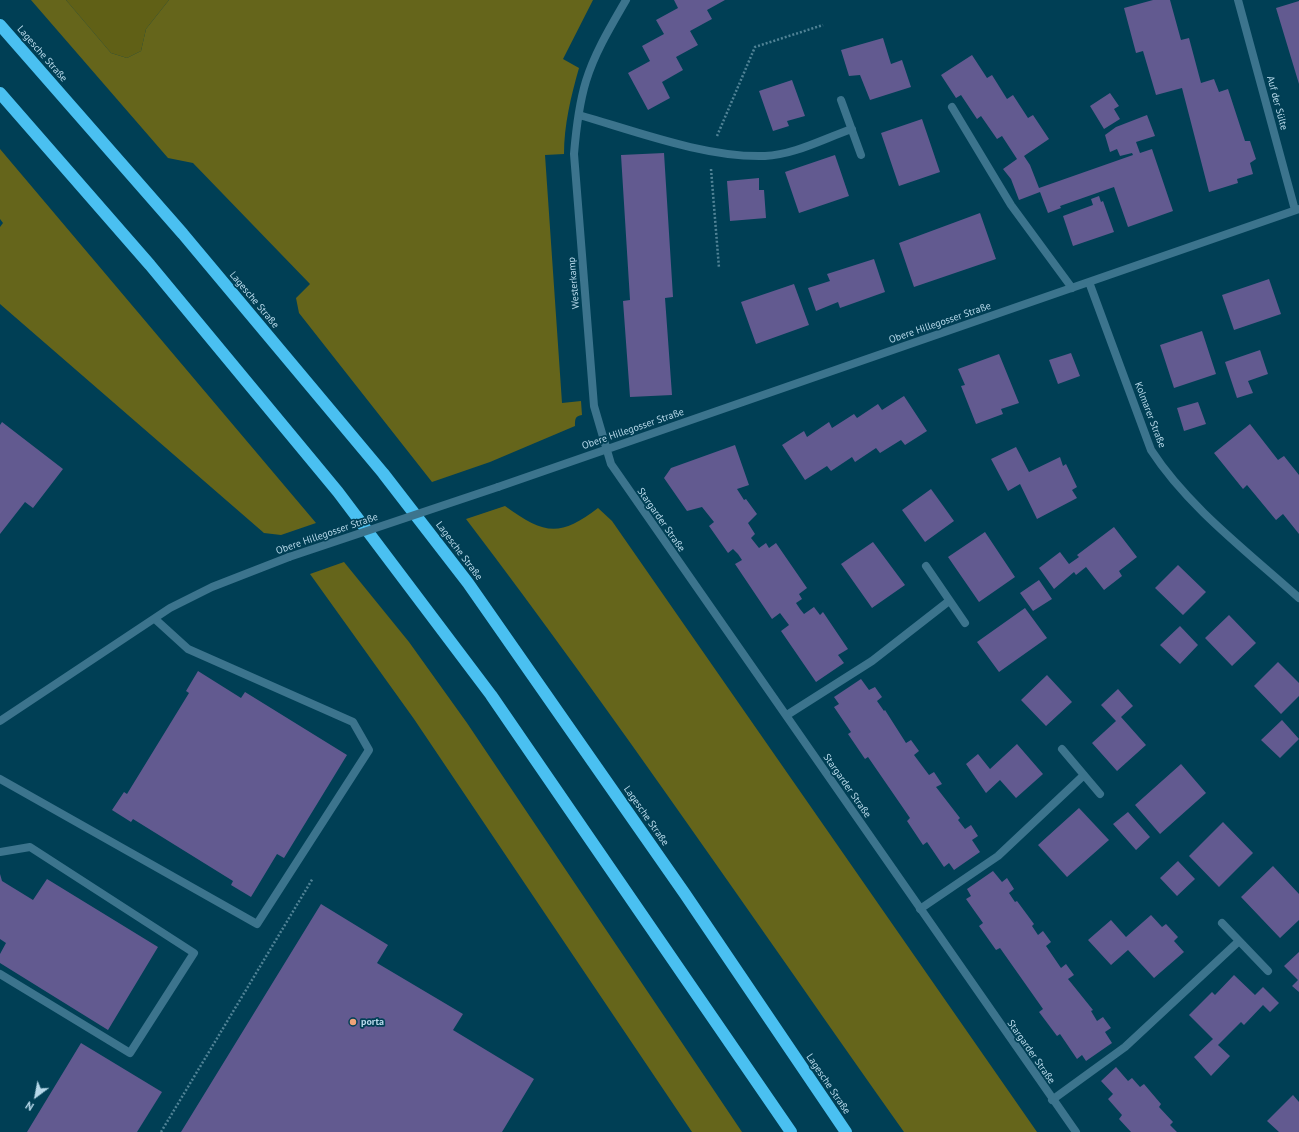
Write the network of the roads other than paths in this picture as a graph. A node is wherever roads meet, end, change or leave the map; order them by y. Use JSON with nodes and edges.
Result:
{"nodes":[{"id":1,"x":626,"y":0,"type":"edge"},
{"id":2,"x":1238,"y":0,"type":"edge"},
{"id":3,"x":0,"y":25,"type":"edge"},
{"id":4,"x":0,"y":93,"type":"edge"},
{"id":5,"x":841,"y":100,"type":"dead end"},
{"id":6,"x":952,"y":107,"type":"dead end"},
{"id":7,"x":578,"y":115,"type":"junction"},
{"id":8,"x":852,"y":129,"type":"junction"},
{"id":9,"x":861,"y":155,"type":"dead end"},
{"id":10,"x":1297,"y":210,"type":"edge"},
{"id":11,"x":1089,"y":282,"type":"junction"},
{"id":12,"x":1072,"y":288,"type":"junction"},
{"id":13,"x":606,"y":449,"type":"junction"},
{"id":14,"x":926,"y":566,"type":"dead end"},
{"id":15,"x":1299,"y":598,"type":"edge"},
{"id":16,"x":949,"y":601,"type":"junction"},
{"id":17,"x":155,"y":619,"type":"junction"},
{"id":18,"x":965,"y":622,"type":"dead end"},
{"id":19,"x":787,"y":715,"type":"junction"},
{"id":20,"x":0,"y":721,"type":"edge"},
{"id":21,"x":1062,"y":749,"type":"dead end"},
{"id":22,"x":1084,"y":775,"type":"junction"},
{"id":23,"x":0,"y":779,"type":"edge"},
{"id":24,"x":1100,"y":794,"type":"dead end"},
{"id":25,"x":0,"y":852,"type":"edge"},
{"id":26,"x":920,"y":909,"type":"junction"},
{"id":27,"x":1222,"y":923,"type":"dead end"},
{"id":28,"x":1238,"y":941,"type":"junction"},
{"id":29,"x":1268,"y":972,"type":"dead end"},
{"id":30,"x":0,"y":974,"type":"edge"},
{"id":31,"x":1052,"y":1100,"type":"junction"},
{"id":32,"x":791,"y":1132,"type":"edge"},
{"id":33,"x":846,"y":1132,"type":"edge"},
{"id":34,"x":1076,"y":1132,"type":"edge"}],
"edges":[{"from":1,"to":7,"type":"street","name":"Westerkamp"},
{"from":2,"to":10,"type":"street","name":"Auf der Sülte"},
{"from":3,"to":33,"type":"highway","name":"Lagesche Straße"},
{"from":4,"to":32,"type":"highway"},
{"from":5,"to":8,"type":"street"},
{"from":6,"to":12,"type":"street"},
{"from":7,"to":8,"type":"street"},
{"from":7,"to":13,"type":"street","name":"Westerkamp"},
{"from":8,"to":9,"type":"street"},
{"from":10,"to":11,"type":"street","name":"Obere Hillegosser Straße"},
{"from":11,"to":12,"type":"street","name":"Obere Hillegosser Straße"},
{"from":11,"to":15,"type":"street","name":"Kolmarer Straße"},
{"from":12,"to":13,"type":"street","name":"Obere Hillegosser Straße"},
{"from":13,"to":17,"type":"street","name":"Obere Hillegosser Straße","bridge":true},
{"from":13,"to":19,"type":"street","name":"Stargarder Straße"},
{"from":14,"to":16,"type":"street"},
{"from":16,"to":18,"type":"street"},
{"from":16,"to":19,"type":"street"},
{"from":17,"to":20,"type":"street","name":"Obere Hillegosser Straße"},
{"from":17,"to":23,"type":"street"},
{"from":19,"to":26,"type":"street","name":"Stargarder Straße"},
{"from":21,"to":22,"type":"street"},
{"from":22,"to":24,"type":"street"},
{"from":22,"to":26,"type":"street"},
{"from":25,"to":30,"type":"street"},
{"from":26,"to":31,"type":"street","name":"Stargarder Straße"},
{"from":27,"to":28,"type":"street"},
{"from":28,"to":29,"type":"street"},
{"from":28,"to":31,"type":"street"},
{"from":31,"to":34,"type":"street","name":"Stargarder Straße"}]}
